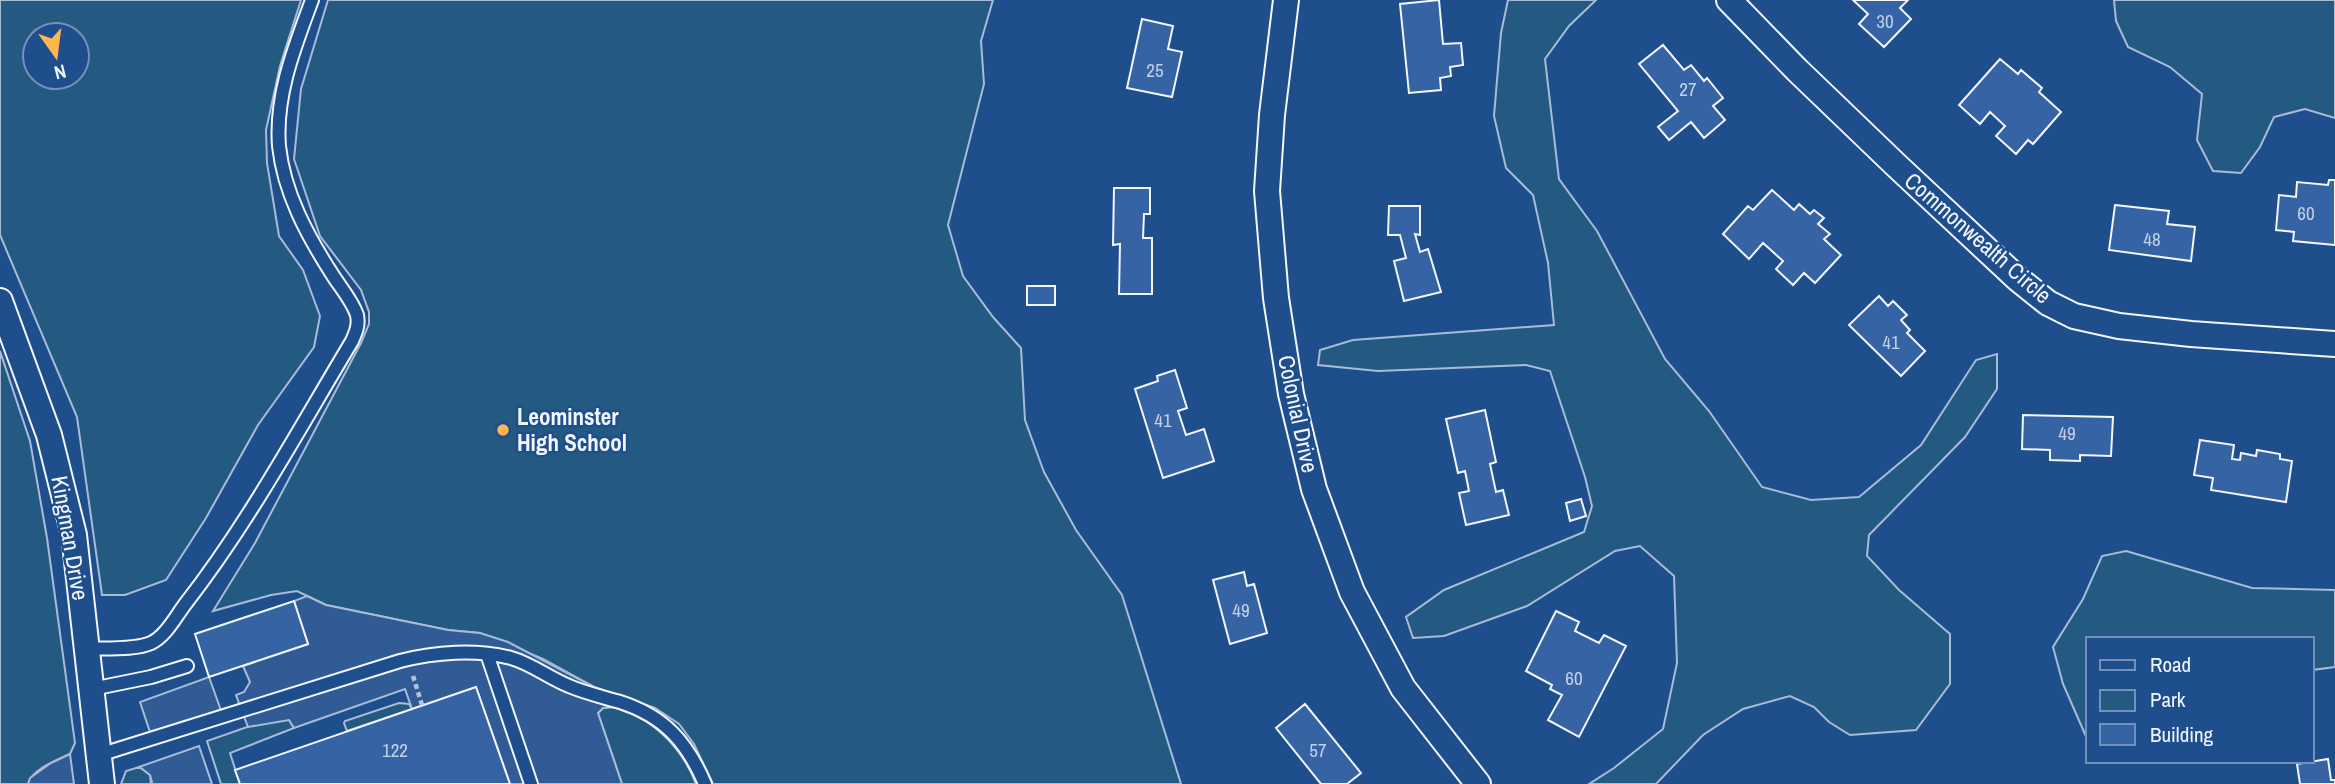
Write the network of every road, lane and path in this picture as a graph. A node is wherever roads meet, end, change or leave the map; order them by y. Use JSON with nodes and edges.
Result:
{"nodes":[{"id":1,"x":312,"y":0,"type":"edge"},
{"id":2,"x":1286,"y":0,"type":"edge"},
{"id":3,"x":1729,"y":0,"type":"edge"},
{"id":4,"x":0,"y":301,"type":"edge"},
{"id":5,"x":2335,"y":344,"type":"edge"},
{"id":6,"x":87,"y":649,"type":"junction"},
{"id":7,"x":487,"y":654,"type":"junction"},
{"id":8,"x":407,"y":659,"type":"junction"},
{"id":9,"x":187,"y":666,"type":"dead end"},
{"id":10,"x":92,"y":689,"type":"junction"},
{"id":11,"x":422,"y":705,"type":"dead end"},
{"id":12,"x":99,"y":755,"type":"junction"},
{"id":13,"x":102,"y":784,"type":"edge"},
{"id":14,"x":531,"y":784,"type":"edge"},
{"id":15,"x":705,"y":784,"type":"edge"},
{"id":16,"x":1478,"y":784,"type":"edge"}],
"edges":[{"from":1,"to":6,"type":"lane"},
{"from":2,"to":16,"type":"street","name":"Colonial Drive"},
{"from":3,"to":5,"type":"street","name":"Commonwealth Circle"},
{"from":4,"to":6,"type":"street","name":"Kingman Drive"},
{"from":6,"to":10,"type":"street","name":"Kingman Drive"},
{"from":7,"to":8,"type":"lane"},
{"from":7,"to":14,"type":"lane"},
{"from":7,"to":15,"type":"lane"},
{"from":8,"to":11,"type":"path"},
{"from":8,"to":12,"type":"lane"},
{"from":9,"to":10,"type":"lane"},
{"from":10,"to":12,"type":"street","name":"Kingman Drive"},
{"from":12,"to":13,"type":"street","name":"Kingman Drive"}]}
